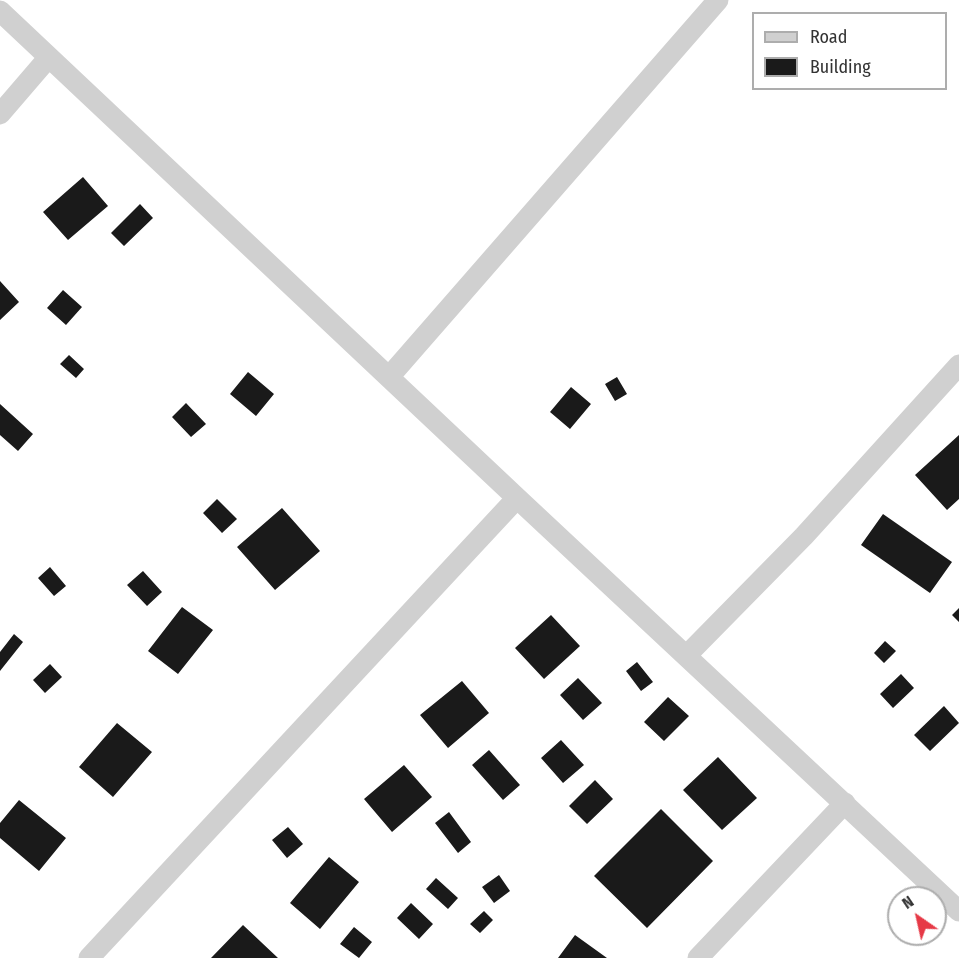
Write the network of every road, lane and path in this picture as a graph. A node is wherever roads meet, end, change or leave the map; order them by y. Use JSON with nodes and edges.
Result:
{"nodes":[{"id":1,"x":718,"y":0,"type":"edge"},
{"id":2,"x":0,"y":11,"type":"edge"},
{"id":3,"x":49,"y":57,"type":"junction"},
{"id":4,"x":0,"y":114,"type":"edge"},
{"id":5,"x":959,"y":365,"type":"edge"},
{"id":6,"x":389,"y":377,"type":"junction"},
{"id":7,"x":517,"y":498,"type":"junction"},
{"id":8,"x":686,"y":656,"type":"junction"},
{"id":9,"x":844,"y":803,"type":"junction"},
{"id":10,"x":959,"y":910,"type":"edge"},
{"id":11,"x":89,"y":958,"type":"edge"},
{"id":12,"x":698,"y":958,"type":"edge"}],
"edges":[{"from":1,"to":6,"type":"street"},
{"from":2,"to":3,"type":"street"},
{"from":3,"to":4,"type":"street"},
{"from":3,"to":6,"type":"street"},
{"from":5,"to":8,"type":"street"},
{"from":6,"to":7,"type":"street"},
{"from":7,"to":8,"type":"street"},
{"from":7,"to":11,"type":"street"},
{"from":8,"to":9,"type":"street"},
{"from":9,"to":10,"type":"street"},
{"from":9,"to":12,"type":"street"}]}
